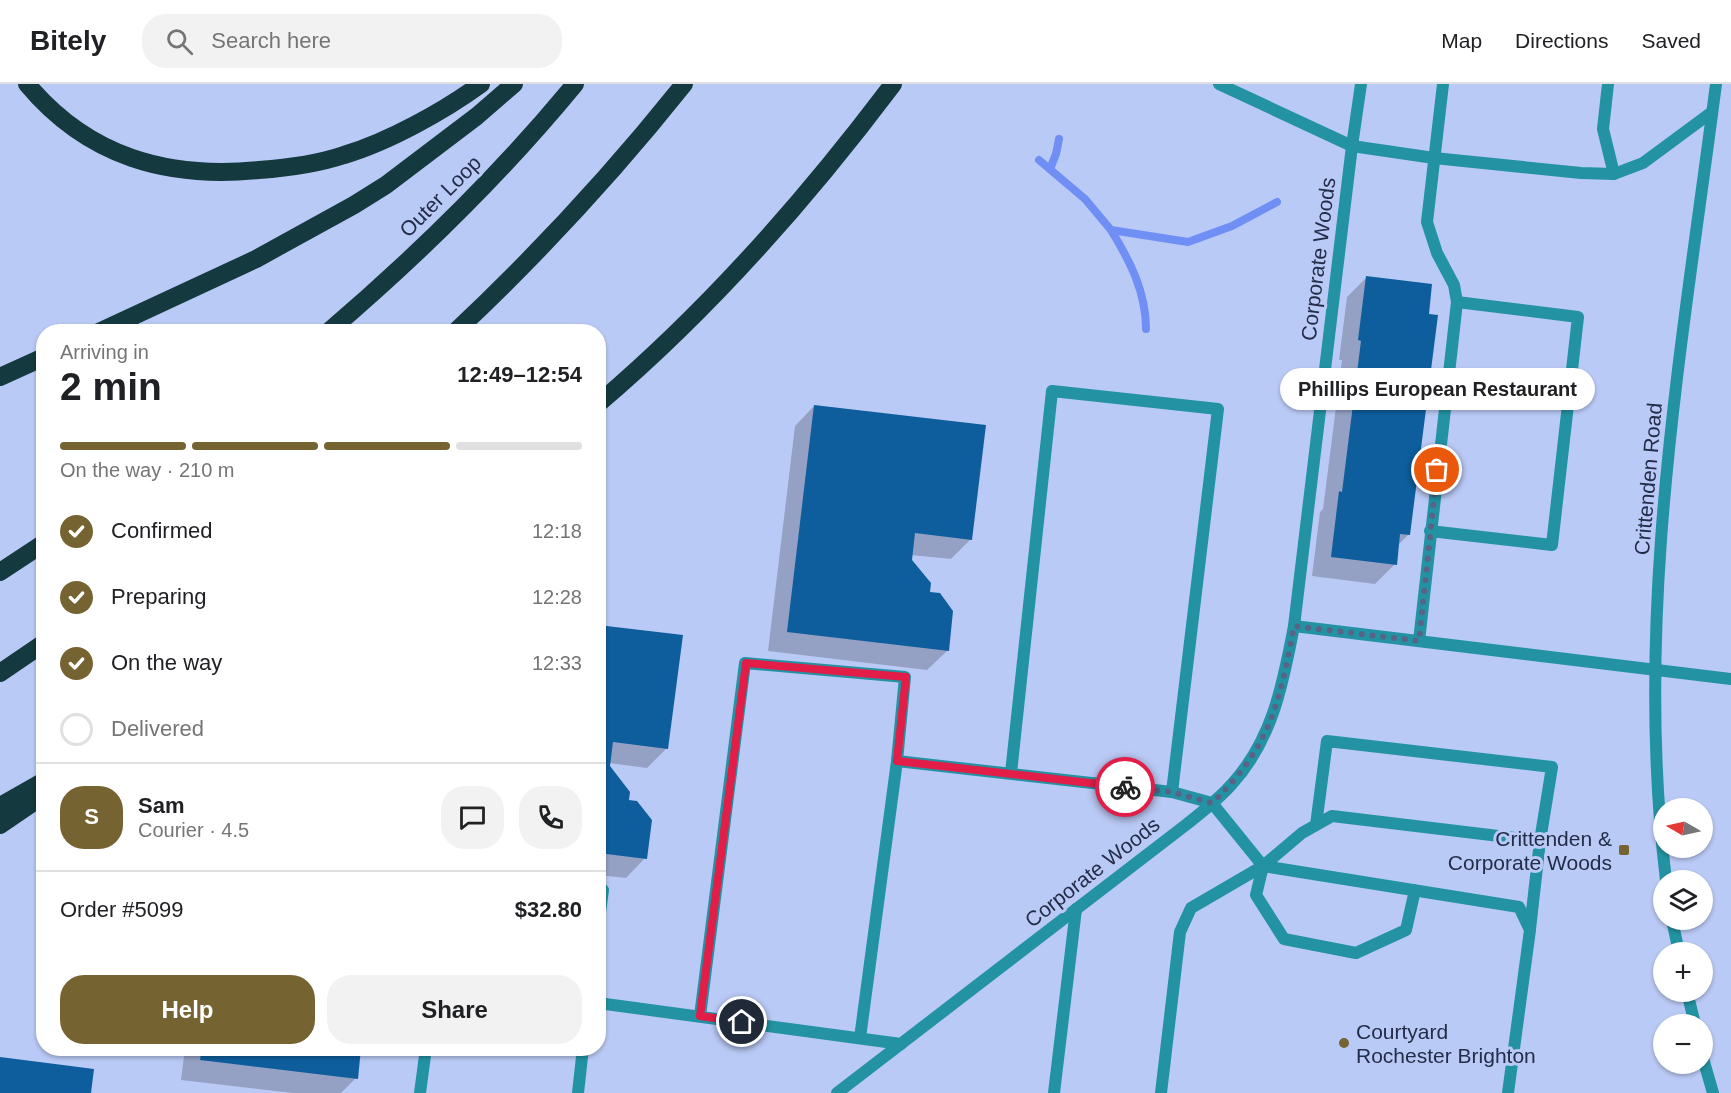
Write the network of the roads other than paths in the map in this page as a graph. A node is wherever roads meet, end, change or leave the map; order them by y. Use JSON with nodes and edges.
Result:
{"nodes":[{"id":1,"x":27,"y":84,"type":"edge"},
{"id":2,"x":481,"y":84,"type":"edge"},
{"id":3,"x":513,"y":84,"type":"edge"},
{"id":4,"x":575,"y":84,"type":"edge"},
{"id":5,"x":684,"y":84,"type":"edge"},
{"id":6,"x":893,"y":84,"type":"edge"},
{"id":7,"x":1220,"y":84,"type":"edge"},
{"id":8,"x":1361,"y":84,"type":"edge"},
{"id":9,"x":1443,"y":84,"type":"edge"},
{"id":10,"x":1608,"y":84,"type":"edge"},
{"id":11,"x":1716,"y":84,"type":"edge"},
{"id":12,"x":1713,"y":112,"type":"junction"},
{"id":13,"x":1352,"y":146,"type":"junction"},
{"id":14,"x":1434,"y":158,"type":"junction"},
{"id":15,"x":1614,"y":174,"type":"junction"},
{"id":16,"x":1457,"y":302,"type":"junction"},
{"id":17,"x":116,"y":324,"type":"edge"},
{"id":18,"x":337,"y":324,"type":"edge"},
{"id":19,"x":463,"y":324,"type":"edge"},
{"id":20,"x":36,"y":361,"type":"edge"},
{"id":21,"x":0,"y":377,"type":"edge"},
{"id":22,"x":606,"y":397,"type":"edge"},
{"id":23,"x":1430,"y":531,"type":"junction"},
{"id":24,"x":36,"y":548,"type":"edge"},
{"id":25,"x":0,"y":572,"type":"edge"},
{"id":26,"x":1294,"y":626,"type":"junction"},
{"id":27,"x":1419,"y":641,"type":"junction"},
{"id":28,"x":36,"y":648,"type":"edge"},
{"id":29,"x":1654,"y":670,"type":"junction"},
{"id":30,"x":0,"y":673,"type":"edge"},
{"id":31,"x":1731,"y":679,"type":"edge"},
{"id":32,"x":897,"y":761,"type":"junction"},
{"id":33,"x":1011,"y":773,"type":"junction"},
{"id":34,"x":36,"y":786,"type":"edge"},
{"id":35,"x":1172,"y":792,"type":"junction"},
{"id":36,"x":36,"y":800,"type":"edge"},
{"id":37,"x":1212,"y":803,"type":"junction"},
{"id":38,"x":0,"y":806,"type":"edge"},
{"id":39,"x":0,"y":825,"type":"edge"},
{"id":40,"x":1316,"y":825,"type":"junction"},
{"id":41,"x":1540,"y":841,"type":"junction"},
{"id":42,"x":1263,"y":866,"type":"junction"},
{"id":43,"x":1665,"y":870,"type":"edge"},
{"id":44,"x":1414,"y":890,"type":"junction"},
{"id":45,"x":1076,"y":909,"type":"junction"},
{"id":46,"x":1530,"y":930,"type":"junction"},
{"id":47,"x":606,"y":1004,"type":"edge"},
{"id":48,"x":700,"y":1016,"type":"junction"},
{"id":49,"x":860,"y":1038,"type":"junction"},
{"id":50,"x":901,"y":1044,"type":"junction"},
{"id":51,"x":425,"y":1056,"type":"edge"},
{"id":52,"x":582,"y":1056,"type":"edge"},
{"id":53,"x":1707,"y":1074,"type":"edge"},
{"id":54,"x":420,"y":1093,"type":"edge"},
{"id":55,"x":578,"y":1093,"type":"edge"},
{"id":56,"x":837,"y":1093,"type":"edge"},
{"id":57,"x":1054,"y":1093,"type":"edge"},
{"id":58,"x":1161,"y":1093,"type":"edge"},
{"id":59,"x":1508,"y":1093,"type":"edge"},
{"id":60,"x":1713,"y":1093,"type":"edge"}],
"edges":[{"from":1,"to":2,"type":"highway"},
{"from":3,"to":17,"type":"highway"},
{"from":4,"to":18,"type":"highway","name":"Outer Loop"},
{"from":5,"to":19,"type":"highway"},
{"from":6,"to":22,"type":"highway"},
{"from":7,"to":13,"type":"street"},
{"from":8,"to":13,"type":"street","name":"Corporate Woods"},
{"from":9,"to":14,"type":"street"},
{"from":10,"to":15,"type":"street"},
{"from":11,"to":12,"type":"street","name":"Crittenden Road"},
{"from":12,"to":15,"type":"street"},
{"from":12,"to":29,"type":"street","name":"Crittenden Road"},
{"from":13,"to":14,"type":"street"},
{"from":13,"to":26,"type":"street","name":"Corporate Woods"},
{"from":14,"to":15,"type":"street"},
{"from":14,"to":16,"type":"street"},
{"from":16,"to":23,"type":"street"},
{"from":16,"to":23,"type":"street"},
{"from":20,"to":21,"type":"highway"},
{"from":23,"to":27,"type":"street"},
{"from":24,"to":25,"type":"highway"},
{"from":26,"to":27,"type":"street"},
{"from":26,"to":37,"type":"street","name":"Corporate Woods"},
{"from":27,"to":29,"type":"street"},
{"from":28,"to":30,"type":"highway"},
{"from":29,"to":31,"type":"street"},
{"from":29,"to":43,"type":"street","name":"Crittenden Road"},
{"from":32,"to":33,"type":"street"},
{"from":32,"to":48,"type":"street"},
{"from":32,"to":49,"type":"street"},
{"from":33,"to":35,"type":"street"},
{"from":33,"to":35,"type":"street"},
{"from":34,"to":38,"type":"highway"},
{"from":35,"to":37,"type":"street"},
{"from":36,"to":39,"type":"highway"},
{"from":37,"to":42,"type":"street"},
{"from":37,"to":45,"type":"street","name":"Corporate Woods"},
{"from":40,"to":41,"type":"street"},
{"from":40,"to":41,"type":"street"},
{"from":40,"to":42,"type":"street"},
{"from":41,"to":46,"type":"street"},
{"from":42,"to":44,"type":"street"},
{"from":42,"to":44,"type":"street"},
{"from":42,"to":58,"type":"street"},
{"from":44,"to":46,"type":"street"},
{"from":45,"to":50,"type":"street","name":"Corporate Woods"},
{"from":45,"to":57,"type":"street"},
{"from":46,"to":59,"type":"street"},
{"from":47,"to":48,"type":"street"},
{"from":48,"to":49,"type":"street"},
{"from":49,"to":50,"type":"street"},
{"from":50,"to":56,"type":"street","name":"Corporate Woods"},
{"from":51,"to":54,"type":"street"},
{"from":52,"to":55,"type":"street"},
{"from":53,"to":60,"type":"street"}]}
